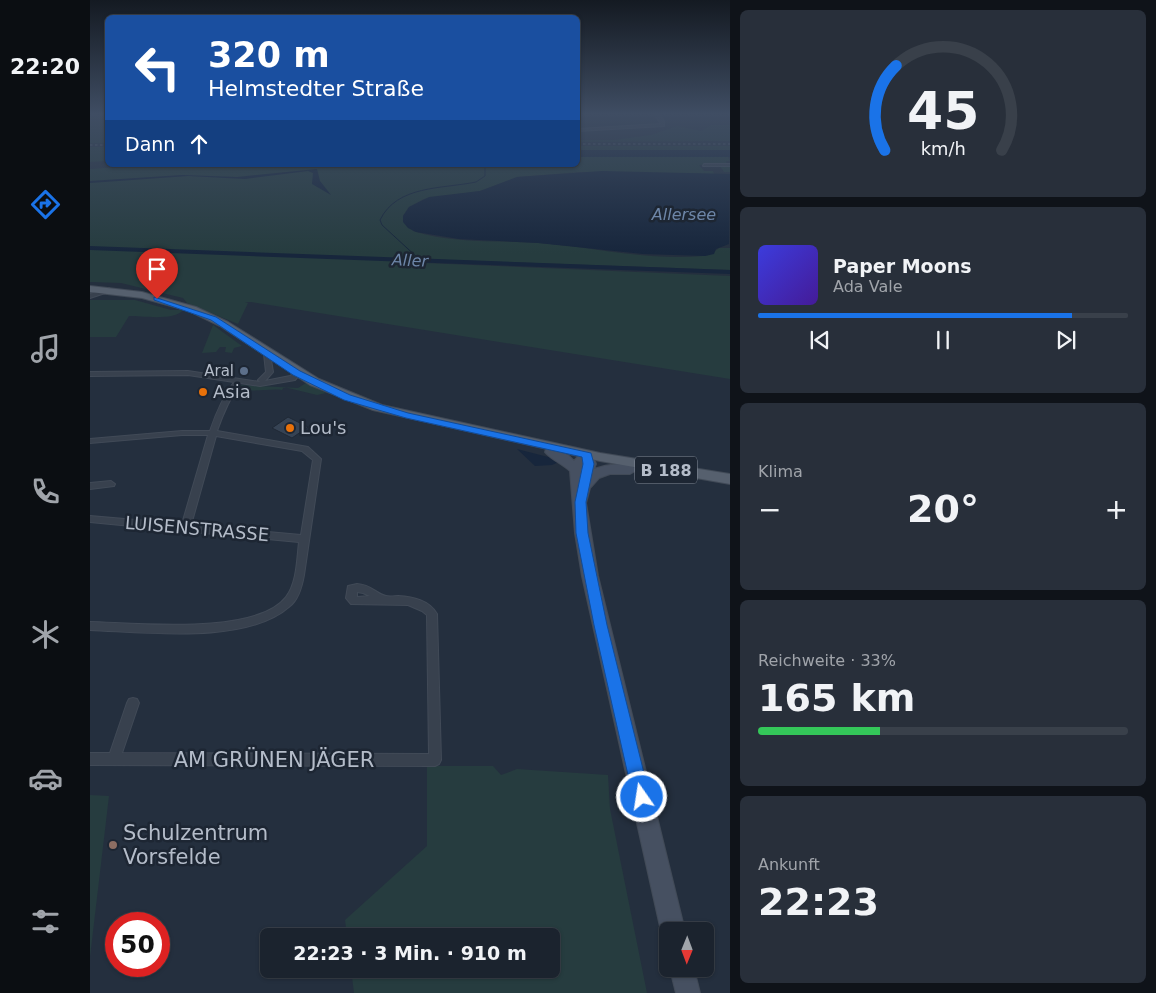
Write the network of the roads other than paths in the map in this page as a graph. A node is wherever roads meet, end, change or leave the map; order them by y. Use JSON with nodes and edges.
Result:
{"nodes":[{"id":1,"x":704,"y":165,"type":"dead end"},
{"id":2,"x":730,"y":165,"type":"edge"},
{"id":3,"x":90,"y":289,"type":"edge"},
{"id":4,"x":108,"y":290,"type":"junction"},
{"id":5,"x":90,"y":296,"type":"edge"},
{"id":6,"x":267,"y":354,"type":"junction"},
{"id":7,"x":296,"y":373,"type":"junction"},
{"id":8,"x":90,"y":374,"type":"edge"},
{"id":9,"x":239,"y":380,"type":"junction"},
{"id":10,"x":262,"y":380,"type":"junction"},
{"id":11,"x":250,"y":382,"type":"junction"},
{"id":12,"x":441,"y":424,"type":"junction"},
{"id":13,"x":213,"y":433,"type":"junction"},
{"id":14,"x":90,"y":441,"type":"edge"},
{"id":15,"x":588,"y":461,"type":"junction"},
{"id":16,"x":630,"y":470,"type":"junction"},
{"id":17,"x":730,"y":479,"type":"edge"},
{"id":18,"x":111,"y":484,"type":"dead end"},
{"id":19,"x":90,"y":486,"type":"edge"},
{"id":20,"x":730,"y":486,"type":"edge"},
{"id":21,"x":583,"y":494,"type":"junction"},
{"id":22,"x":90,"y":519,"type":"edge"},
{"id":23,"x":186,"y":528,"type":"junction"},
{"id":24,"x":305,"y":539,"type":"junction"},
{"id":25,"x":385,"y":601,"type":"dead end"},
{"id":26,"x":90,"y":626,"type":"edge"},
{"id":27,"x":133,"y":703,"type":"dead end"},
{"id":28,"x":90,"y":759,"type":"edge"},
{"id":29,"x":114,"y":760,"type":"junction"},
{"id":30,"x":672,"y":922,"type":"edge"},
{"id":31,"x":684,"y":978,"type":"edge"},
{"id":32,"x":688,"y":993,"type":"edge"}],
"edges":[{"from":1,"to":2,"type":"street"},
{"from":3,"to":4,"type":"main road","number":"B 188"},
{"from":4,"to":5,"type":"street"},
{"from":4,"to":6,"type":"main road","number":"B 188"},
{"from":6,"to":7,"type":"main road","number":"B 188"},
{"from":6,"to":10,"type":"street"},
{"from":7,"to":10,"type":"street"},
{"from":7,"to":11,"type":"street"},
{"from":7,"to":12,"type":"main road","number":"B 188"},
{"from":8,"to":9,"type":"street"},
{"from":9,"to":11,"type":"street"},
{"from":9,"to":13,"type":"street"},
{"from":10,"to":11,"type":"street"},
{"from":12,"to":15,"type":"main road"},
{"from":12,"to":15,"type":"main road","number":"B 188"},
{"from":13,"to":14,"type":"street"},
{"from":13,"to":23,"type":"street"},
{"from":13,"to":24,"type":"street"},
{"from":15,"to":16,"type":"main road","number":"B 188"},
{"from":15,"to":17,"type":"main road","number":"B 188"},
{"from":15,"to":21,"type":"main road"},
{"from":16,"to":20,"type":"main road","number":"B 188"},
{"from":16,"to":21,"type":"main road"},
{"from":18,"to":19,"type":"street"},
{"from":21,"to":30,"type":"main road"},
{"from":22,"to":23,"type":"street","name":"LUISENSTRASSE"},
{"from":23,"to":24,"type":"street","name":"LUISENSTRASSE"},
{"from":24,"to":26,"type":"street"},
{"from":25,"to":29,"type":"street","name":"AM GRÜNEN JÄGER"},
{"from":27,"to":29,"type":"street"},
{"from":28,"to":29,"type":"street","name":"AM GRÜNEN JÄGER"},
{"from":31,"to":32,"type":"main road"}]}
